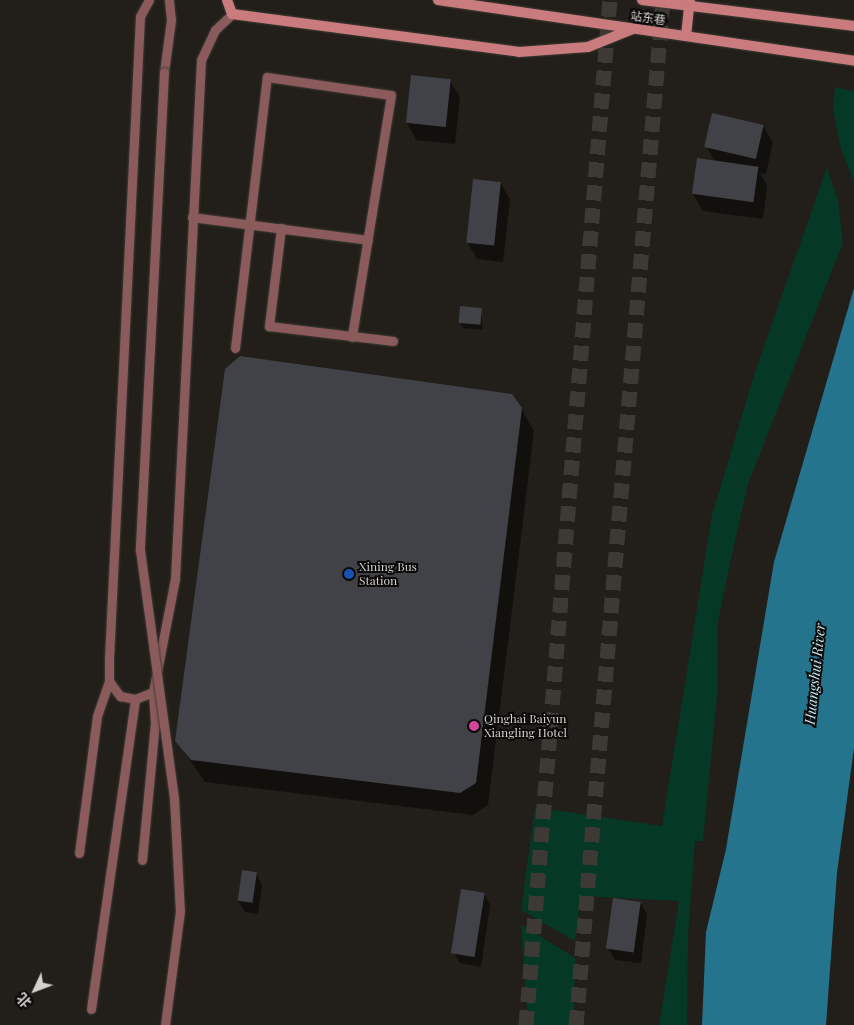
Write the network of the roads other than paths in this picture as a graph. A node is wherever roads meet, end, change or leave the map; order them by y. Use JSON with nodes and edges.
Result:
{"nodes":[{"id":1,"x":149,"y":0,"type":"edge"},
{"id":2,"x":170,"y":0,"type":"edge"},
{"id":3,"x":226,"y":0,"type":"edge"},
{"id":4,"x":438,"y":0,"type":"edge"},
{"id":5,"x":643,"y":0,"type":"edge"},
{"id":6,"x":690,"y":2,"type":"edge"},
{"id":7,"x":232,"y":14,"type":"junction"},
{"id":8,"x":854,"y":26,"type":"edge"},
{"id":9,"x":634,"y":29,"type":"junction"},
{"id":10,"x":686,"y":36,"type":"junction"},
{"id":11,"x":854,"y":61,"type":"edge"},
{"id":12,"x":192,"y":217,"type":"junction"},
{"id":13,"x":249,"y":224,"type":"junction"},
{"id":14,"x":281,"y":228,"type":"junction"},
{"id":15,"x":368,"y":240,"type":"junction"},
{"id":16,"x":352,"y":337,"type":"junction"},
{"id":17,"x":393,"y":341,"type":"dead end"},
{"id":18,"x":236,"y":348,"type":"dead end"},
{"id":19,"x":110,"y":681,"type":"junction"},
{"id":20,"x":153,"y":692,"type":"junction"},
{"id":21,"x":135,"y":699,"type":"junction"},
{"id":22,"x":79,"y":853,"type":"dead end"},
{"id":23,"x":142,"y":860,"type":"dead end"},
{"id":24,"x":91,"y":1009,"type":"dead end"},
{"id":25,"x":165,"y":1025,"type":"edge"}],
"edges":[{"from":1,"to":19,"type":"lane"},
{"from":2,"to":25,"type":"lane","bridge":true},
{"from":3,"to":7,"type":"main road"},
{"from":4,"to":9,"type":"main road","name":"站东巷"},
{"from":5,"to":6,"type":"main road","name":"站东巷"},
{"from":6,"to":8,"type":"main road","name":"站东巷"},
{"from":6,"to":10,"type":"main road"},
{"from":7,"to":9,"type":"main road"},
{"from":7,"to":12,"type":"lane"},
{"from":9,"to":10,"type":"main road","name":"站东巷"},
{"from":10,"to":11,"type":"main road","name":"站东巷"},
{"from":12,"to":13,"type":"lane"},
{"from":12,"to":20,"type":"lane"},
{"from":13,"to":14,"type":"lane"},
{"from":13,"to":15,"type":"lane"},
{"from":13,"to":18,"type":"lane"},
{"from":14,"to":15,"type":"lane"},
{"from":14,"to":16,"type":"lane"},
{"from":15,"to":16,"type":"lane"},
{"from":16,"to":17,"type":"lane"},
{"from":19,"to":21,"type":"lane"},
{"from":19,"to":22,"type":"lane"},
{"from":20,"to":21,"type":"lane"},
{"from":20,"to":23,"type":"lane"},
{"from":21,"to":24,"type":"lane"}]}
